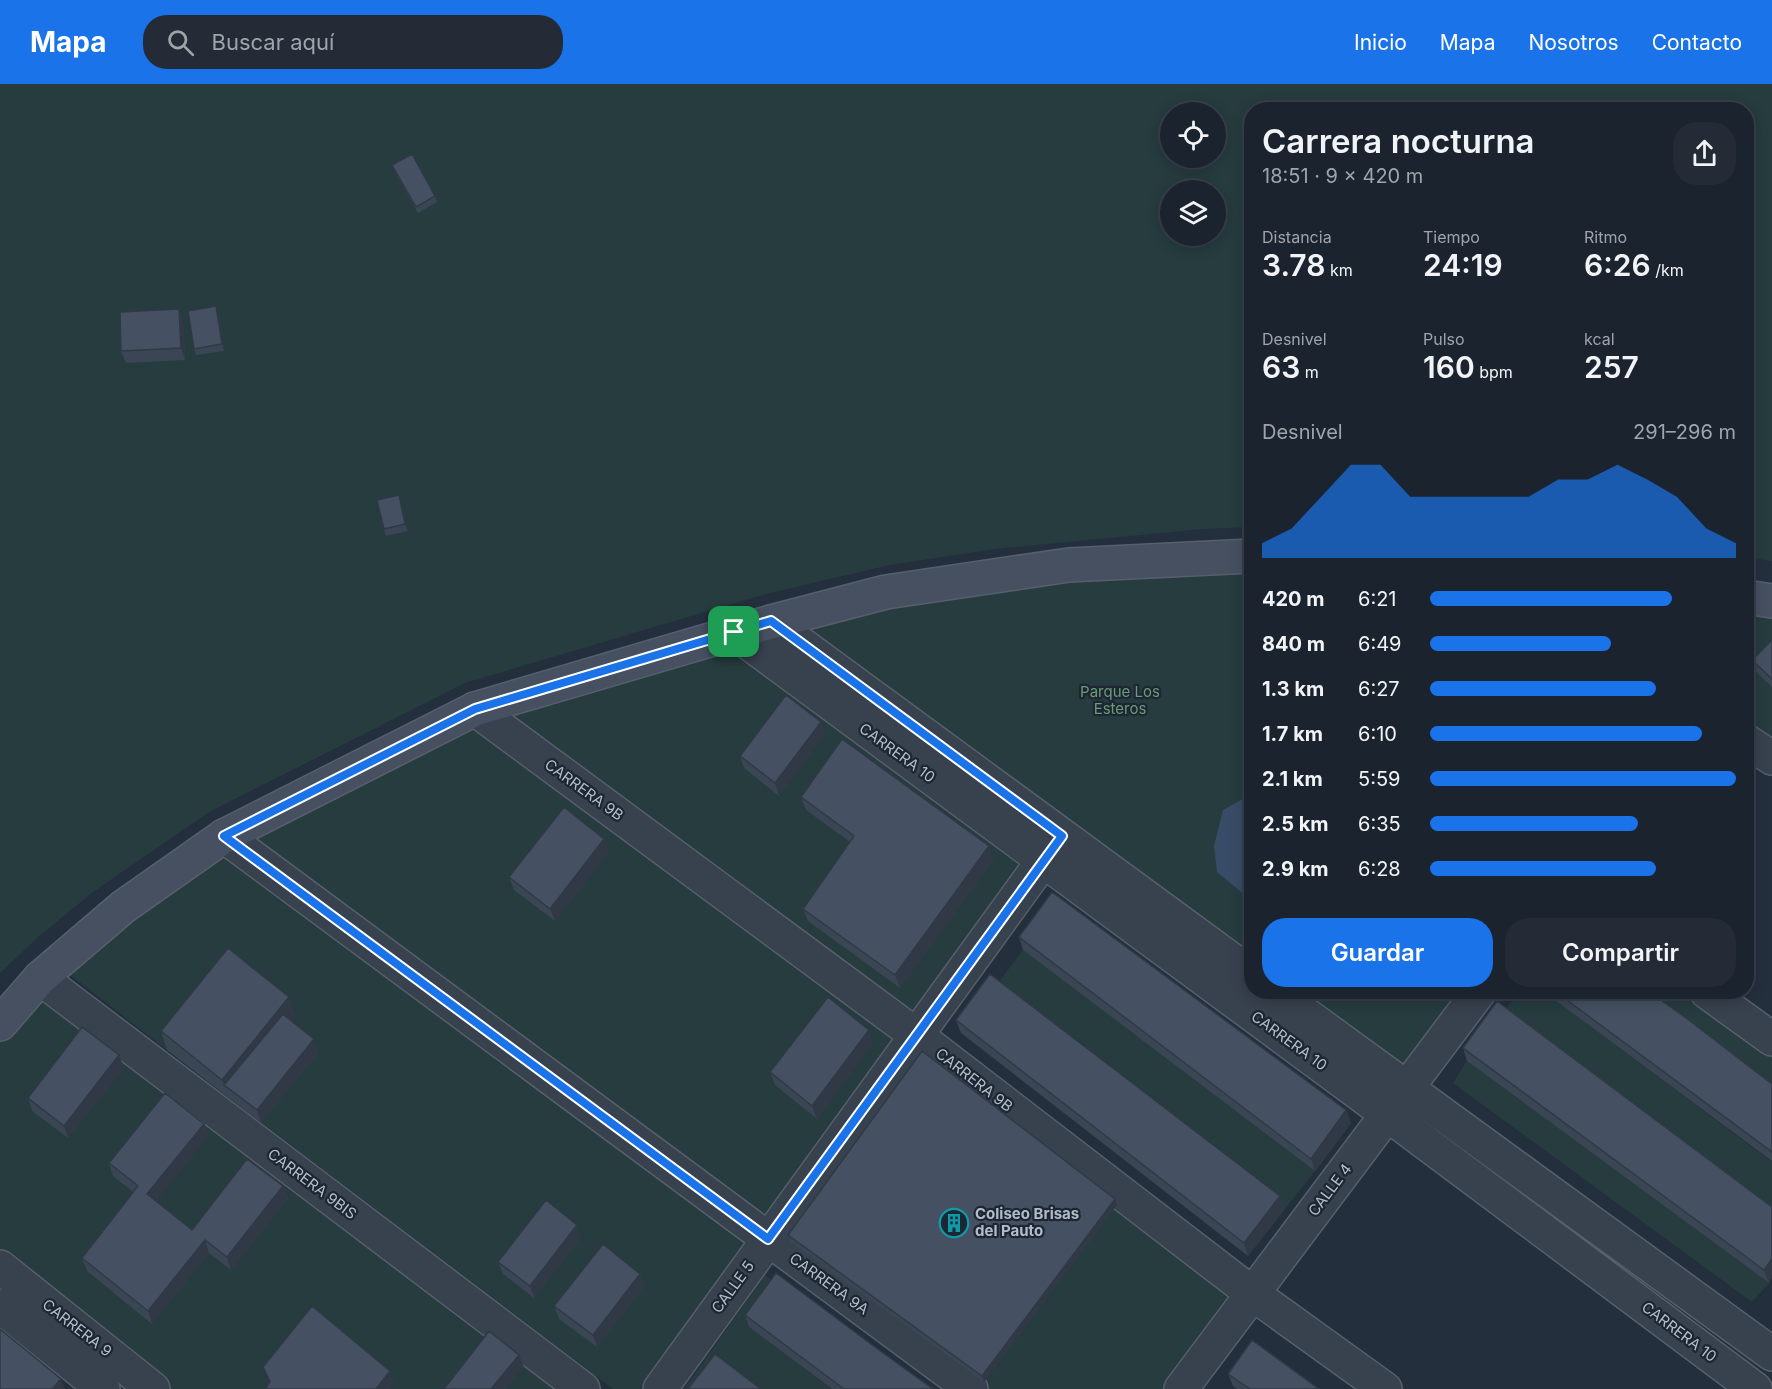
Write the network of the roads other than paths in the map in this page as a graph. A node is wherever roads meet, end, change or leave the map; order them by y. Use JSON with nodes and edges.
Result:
{"nodes":[{"id":1,"x":1244,"y":556,"type":"edge"},
{"id":2,"x":1754,"y":598,"type":"edge"},
{"id":3,"x":1772,"y":601,"type":"edge"},
{"id":4,"x":771,"y":621,"type":"junction"},
{"id":5,"x":734,"y":632,"type":"junction"},
{"id":6,"x":475,"y":709,"type":"junction"},
{"id":7,"x":1754,"y":746,"type":"edge"},
{"id":8,"x":1772,"y":758,"type":"edge"},
{"id":9,"x":224,"y":836,"type":"junction"},
{"id":10,"x":1053,"y":848,"type":"junction"},
{"id":11,"x":1244,"y":970,"type":"edge"},
{"id":12,"x":40,"y":978,"type":"junction"},
{"id":13,"x":1285,"y":999,"type":"edge"},
{"id":14,"x":1474,"y":999,"type":"edge"},
{"id":15,"x":1717,"y":999,"type":"edge"},
{"id":16,"x":0,"y":1024,"type":"edge"},
{"id":17,"x":916,"y":1035,"type":"junction"},
{"id":18,"x":1772,"y":1039,"type":"edge"},
{"id":19,"x":1407,"y":1087,"type":"junction"},
{"id":20,"x":1387,"y":1114,"type":"junction"},
{"id":21,"x":768,"y":1239,"type":"junction"},
{"id":22,"x":0,"y":1268,"type":"edge"},
{"id":23,"x":1252,"y":1294,"type":"junction"},
{"id":24,"x":0,"y":1306,"type":"edge"},
{"id":25,"x":1768,"y":1342,"type":"edge"},
{"id":26,"x":1740,"y":1384,"type":"edge"},
{"id":27,"x":103,"y":1389,"type":"edge"},
{"id":28,"x":153,"y":1389,"type":"edge"},
{"id":29,"x":583,"y":1389,"type":"edge"},
{"id":30,"x":660,"y":1389,"type":"edge"},
{"id":31,"x":971,"y":1389,"type":"edge"},
{"id":32,"x":1181,"y":1389,"type":"edge"},
{"id":33,"x":1384,"y":1389,"type":"edge"}],
"edges":[{"from":1,"to":4,"type":"street"},
{"from":2,"to":3,"type":"street"},
{"from":4,"to":5,"type":"street"},
{"from":4,"to":10,"type":"street","name":"CARRERA 10"},
{"from":5,"to":6,"type":"street"},
{"from":5,"to":10,"type":"street","name":"CARRERA 10"},
{"from":6,"to":9,"type":"street"},
{"from":6,"to":17,"type":"street","name":"CARRERA 9B"},
{"from":7,"to":8,"type":"street"},
{"from":9,"to":12,"type":"street"},
{"from":9,"to":21,"type":"street","name":"CARRERA 9A"},
{"from":10,"to":11,"type":"street","name":"CARRERA 10"},
{"from":10,"to":17,"type":"street","name":"CALLE 5"},
{"from":10,"to":20,"type":"street","name":"CARRERA 10"},
{"from":12,"to":16,"type":"street"},
{"from":12,"to":29,"type":"street","name":"CARRERA 9BIS"},
{"from":13,"to":19,"type":"street"},
{"from":14,"to":19,"type":"street","name":"CALLE 4"},
{"from":15,"to":18,"type":"street"},
{"from":17,"to":21,"type":"street","name":"CALLE 5"},
{"from":17,"to":23,"type":"street","name":"CARRERA 9B"},
{"from":19,"to":20,"type":"street","name":"CALLE 4"},
{"from":19,"to":25,"type":"street"},
{"from":20,"to":23,"type":"street","name":"CALLE 4"},
{"from":20,"to":26,"type":"street","name":"CARRERA 10"},
{"from":21,"to":30,"type":"street","name":"CALLE 5"},
{"from":21,"to":31,"type":"street","name":"CARRERA 9A"},
{"from":22,"to":28,"type":"street","name":"CARRERA 9"},
{"from":23,"to":32,"type":"street","name":"CALLE 4"},
{"from":23,"to":33,"type":"street","name":"CARRERA 9B"},
{"from":24,"to":27,"type":"street","name":"CARRERA 9"},
{"from":25,"to":26,"type":"street"}]}
